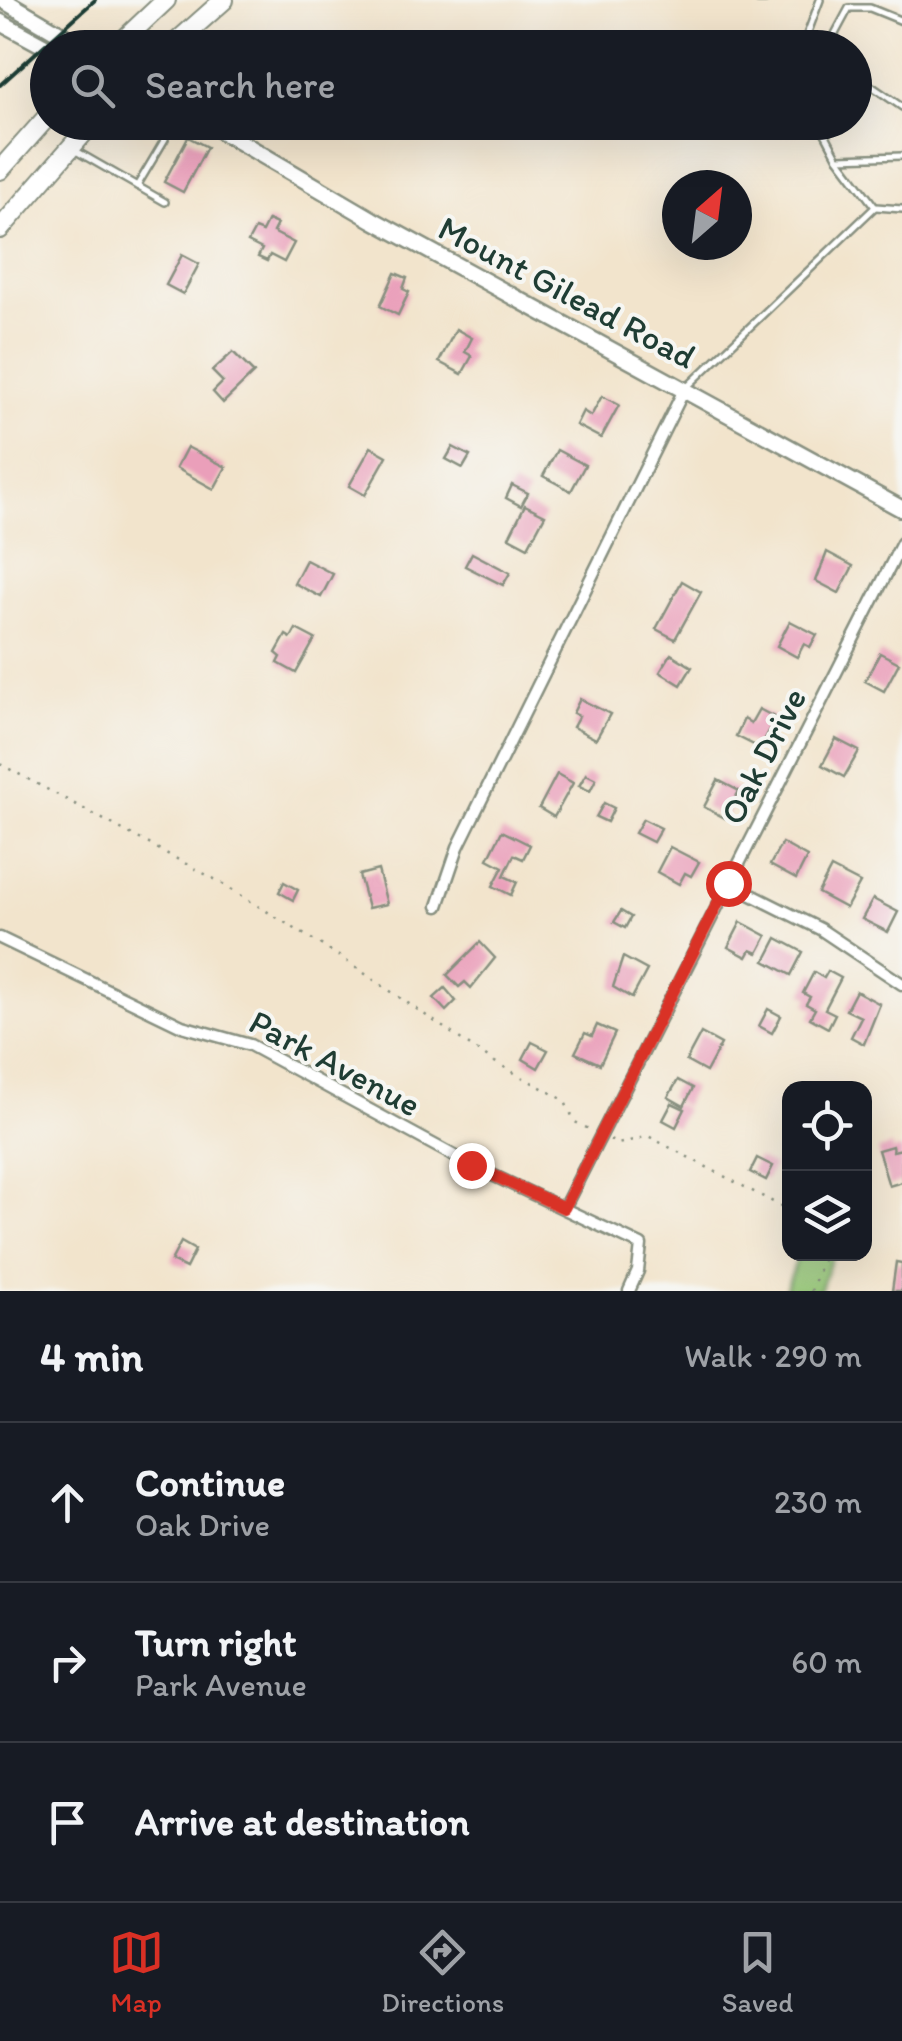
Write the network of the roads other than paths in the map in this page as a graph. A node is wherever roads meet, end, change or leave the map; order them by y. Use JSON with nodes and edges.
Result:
{"nodes":[{"id":1,"x":3,"y":0,"type":"edge"},
{"id":2,"x":166,"y":0,"type":"edge"},
{"id":3,"x":224,"y":0,"type":"edge"},
{"id":4,"x":820,"y":0,"type":"edge"},
{"id":5,"x":902,"y":20,"type":"edge"},
{"id":6,"x":0,"y":22,"type":"edge"},
{"id":7,"x":54,"y":30,"type":"edge"},
{"id":8,"x":134,"y":30,"type":"edge"},
{"id":9,"x":190,"y":30,"type":"edge"},
{"id":10,"x":809,"y":30,"type":"edge"},
{"id":11,"x":836,"y":30,"type":"edge"},
{"id":12,"x":30,"y":38,"type":"edge"},
{"id":13,"x":872,"y":86,"type":"edge"},
{"id":14,"x":902,"y":107,"type":"edge"},
{"id":15,"x":30,"y":136,"type":"edge"},
{"id":16,"x":76,"y":140,"type":"edge"},
{"id":17,"x":164,"y":140,"type":"edge"},
{"id":18,"x":236,"y":140,"type":"edge"},
{"id":19,"x":828,"y":140,"type":"edge"},
{"id":20,"x":70,"y":147,"type":"junction"},
{"id":21,"x":902,"y":156,"type":"edge"},
{"id":22,"x":838,"y":158,"type":"junction"},
{"id":23,"x":0,"y":170,"type":"edge"},
{"id":24,"x":138,"y":186,"type":"junction"},
{"id":25,"x":165,"y":202,"type":"dead end"},
{"id":26,"x":875,"y":207,"type":"junction"},
{"id":27,"x":902,"y":209,"type":"edge"},
{"id":28,"x":0,"y":229,"type":"edge"},
{"id":29,"x":684,"y":390,"type":"junction"},
{"id":30,"x":902,"y":510,"type":"edge"},
{"id":31,"x":902,"y":543,"type":"edge"},
{"id":32,"x":728,"y":883,"type":"junction"},
{"id":33,"x":438,"y":906,"type":"dead end"},
{"id":34,"x":0,"y":938,"type":"edge"},
{"id":35,"x":902,"y":984,"type":"edge"},
{"id":36,"x":564,"y":1208,"type":"junction"},
{"id":37,"x":629,"y":1291,"type":"edge"}],
"edges":[{"from":1,"to":7,"type":"main road"},
{"from":2,"to":8,"type":"main road"},
{"from":3,"to":9,"type":"main road"},
{"from":4,"to":10,"type":"lane"},
{"from":5,"to":11,"type":"lane"},
{"from":6,"to":12,"type":"main road"},
{"from":13,"to":14,"type":"lane"},
{"from":15,"to":23,"type":"main road"},
{"from":16,"to":20,"type":"main road"},
{"from":17,"to":24,"type":"lane"},
{"from":18,"to":29,"type":"main road","name":"Mount Gilead Road"},
{"from":19,"to":22,"type":"lane"},
{"from":20,"to":24,"type":"lane"},
{"from":20,"to":28,"type":"main road"},
{"from":21,"to":22,"type":"lane"},
{"from":22,"to":26,"type":"lane"},
{"from":24,"to":25,"type":"lane"},
{"from":26,"to":27,"type":"lane"},
{"from":26,"to":29,"type":"lane"},
{"from":29,"to":30,"type":"main road","name":"Mount Gilead Road"},
{"from":29,"to":33,"type":"street"},
{"from":31,"to":32,"type":"street","name":"Oak Drive"},
{"from":32,"to":35,"type":"street"},
{"from":32,"to":36,"type":"street","name":"Oak Drive"},
{"from":34,"to":36,"type":"street","name":"Park Avenue"},
{"from":36,"to":37,"type":"street","name":"Park Avenue"}]}
